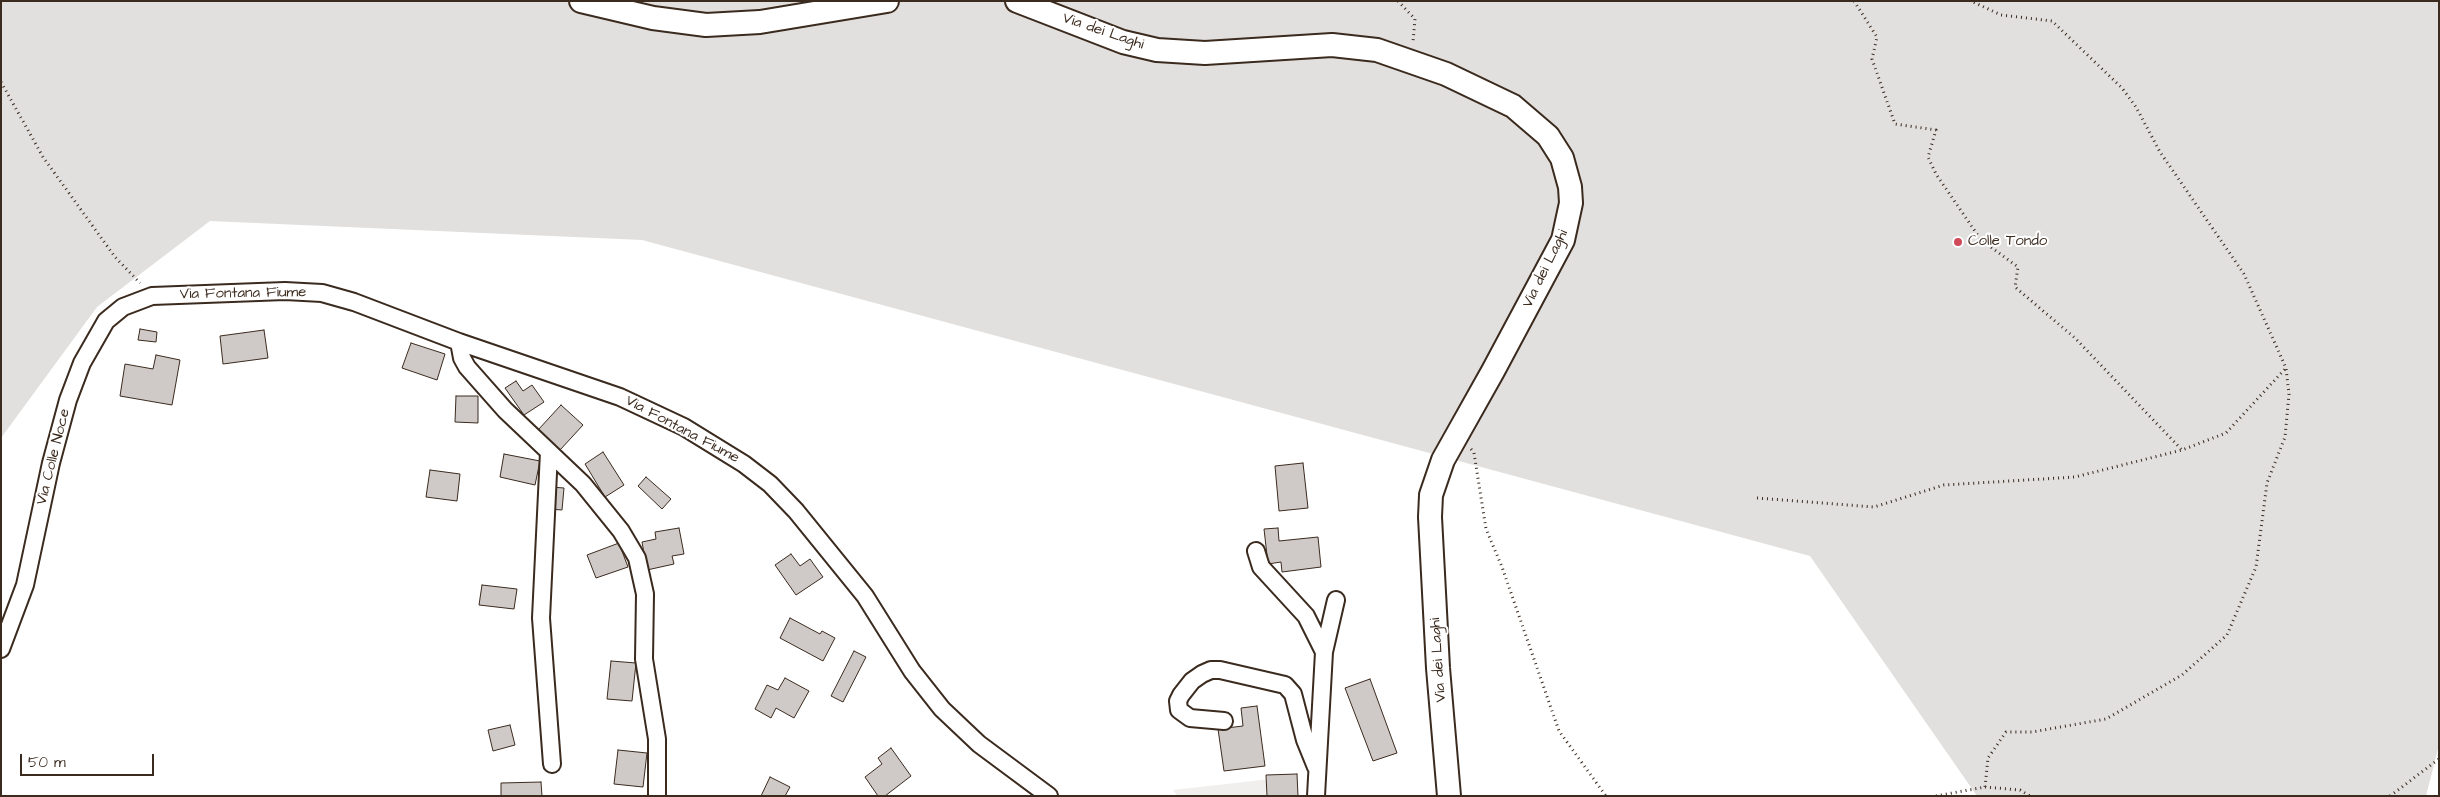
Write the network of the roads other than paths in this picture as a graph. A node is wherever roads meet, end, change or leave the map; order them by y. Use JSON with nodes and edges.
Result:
{"nodes":[{"id":1,"x":581,"y":1,"type":"edge"},
{"id":2,"x":886,"y":1,"type":"edge"},
{"id":3,"x":1017,"y":1,"type":"edge"},
{"id":4,"x":152,"y":296,"type":"joint"},
{"id":5,"x":459,"y":342,"type":"junction"},
{"id":6,"x":550,"y":452,"type":"junction"},
{"id":7,"x":1256,"y":550,"type":"dead end"},
{"id":8,"x":1336,"y":600,"type":"dead end"},
{"id":9,"x":1,"y":649,"type":"edge"},
{"id":10,"x":1324,"y":652,"type":"junction"},
{"id":11,"x":1224,"y":721,"type":"dead end"},
{"id":12,"x":552,"y":764,"type":"dead end"},
{"id":13,"x":1316,"y":766,"type":"junction"},
{"id":14,"x":656,"y":796,"type":"edge"},
{"id":15,"x":1049,"y":796,"type":"edge"},
{"id":16,"x":1316,"y":796,"type":"edge"},
{"id":17,"x":1450,"y":796,"type":"edge"}],
"edges":[{"from":1,"to":2,"type":"main road"},
{"from":3,"to":17,"type":"main road","name":"Via dei Laghi"},
{"from":4,"to":5,"type":"street","name":"Via Fontana Fiume"},
{"from":4,"to":9,"type":"street","name":"Via Colle Noce"},
{"from":5,"to":6,"type":"street"},
{"from":5,"to":15,"type":"street","name":"Via Fontana Fiume"},
{"from":6,"to":12,"type":"street"},
{"from":6,"to":14,"type":"street"},
{"from":7,"to":10,"type":"street"},
{"from":8,"to":10,"type":"street"},
{"from":10,"to":13,"type":"street"},
{"from":11,"to":13,"type":"street"},
{"from":13,"to":16,"type":"street"}]}
